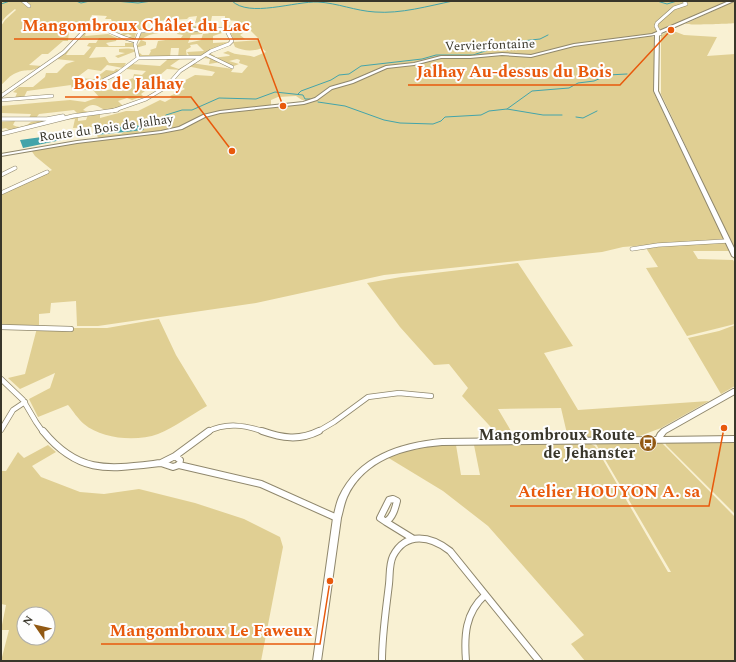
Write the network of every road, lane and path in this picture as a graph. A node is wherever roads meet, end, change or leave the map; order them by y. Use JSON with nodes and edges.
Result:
{"nodes":[{"id":1,"x":23,"y":1,"type":"edge"},
{"id":2,"x":684,"y":1,"type":"edge"},
{"id":3,"x":732,"y":1,"type":"edge"},
{"id":4,"x":29,"y":6,"type":"dead end"},
{"id":5,"x":658,"y":34,"type":"junction"},
{"id":6,"x":136,"y":41,"type":"junction"},
{"id":7,"x":207,"y":55,"type":"junction"},
{"id":8,"x":202,"y":57,"type":"junction"},
{"id":9,"x":138,"y":58,"type":"junction"},
{"id":10,"x":232,"y":67,"type":"dead end"},
{"id":11,"x":104,"y":80,"type":"dead end"},
{"id":12,"x":1,"y":96,"type":"edge"},
{"id":13,"x":52,"y":96,"type":"dead end"},
{"id":14,"x":1,"y":100,"type":"edge"},
{"id":15,"x":307,"y":103,"type":"joint"},
{"id":16,"x":73,"y":116,"type":"junction"},
{"id":17,"x":2,"y":120,"type":"edge"},
{"id":18,"x":1,"y":134,"type":"edge"},
{"id":19,"x":1,"y":155,"type":"edge"},
{"id":20,"x":16,"y":168,"type":"dead end"},
{"id":21,"x":47,"y":172,"type":"dead end"},
{"id":22,"x":1,"y":175,"type":"edge"},
{"id":23,"x":1,"y":193,"type":"edge"},
{"id":24,"x":728,"y":241,"type":"junction"},
{"id":25,"x":632,"y":249,"type":"dead end"},
{"id":26,"x":735,"y":256,"type":"edge"},
{"id":27,"x":1,"y":327,"type":"edge"},
{"id":28,"x":71,"y":329,"type":"dead end"},
{"id":29,"x":1,"y":379,"type":"edge"},
{"id":30,"x":735,"y":391,"type":"edge"},
{"id":31,"x":430,"y":396,"type":"dead end"},
{"id":32,"x":25,"y":402,"type":"junction"},
{"id":33,"x":1,"y":430,"type":"edge"},
{"id":34,"x":735,"y":439,"type":"edge"},
{"id":35,"x":658,"y":440,"type":"junction"},
{"id":36,"x":175,"y":456,"type":"junction"},
{"id":37,"x":161,"y":463,"type":"junction"},
{"id":38,"x":179,"y":465,"type":"junction"},
{"id":39,"x":336,"y":518,"type":"junction"},
{"id":40,"x":386,"y":522,"type":"dead end"},
{"id":41,"x":412,"y":538,"type":"junction"},
{"id":42,"x":485,"y":595,"type":"junction"},
{"id":43,"x":317,"y":661,"type":"edge"},
{"id":44,"x":382,"y":661,"type":"edge"},
{"id":45,"x":466,"y":661,"type":"edge"},
{"id":46,"x":540,"y":661,"type":"edge"}],
"edges":[{"from":1,"to":4,"type":"street"},
{"from":2,"to":5,"type":"street"},
{"from":3,"to":5,"type":"main road","name":"Vervierfontaine"},
{"from":5,"to":15,"type":"main road","name":"Vervierfontaine"},
{"from":5,"to":24,"type":"main road"},
{"from":6,"to":7,"type":"street"},
{"from":6,"to":9,"type":"street"},
{"from":6,"to":12,"type":"street"},
{"from":7,"to":8,"type":"street"},
{"from":7,"to":10,"type":"street"},
{"from":8,"to":9,"type":"street"},
{"from":8,"to":16,"type":"street"},
{"from":9,"to":11,"type":"street"},
{"from":13,"to":14,"type":"street"},
{"from":15,"to":19,"type":"main road","name":"Route du Bois de Jalhay"},
{"from":16,"to":17,"type":"street"},
{"from":16,"to":18,"type":"street"},
{"from":20,"to":22,"type":"street"},
{"from":21,"to":23,"type":"street"},
{"from":24,"to":25,"type":"street"},
{"from":24,"to":26,"type":"main road"},
{"from":27,"to":28,"type":"street"},
{"from":29,"to":32,"type":"street"},
{"from":30,"to":35,"type":"main road"},
{"from":31,"to":36,"type":"street"},
{"from":32,"to":33,"type":"street"},
{"from":32,"to":37,"type":"street"},
{"from":34,"to":35,"type":"main road"},
{"from":35,"to":39,"type":"main road"},
{"from":36,"to":37,"type":"street"},
{"from":36,"to":38,"type":"street"},
{"from":37,"to":38,"type":"street"},
{"from":38,"to":39,"type":"street"},
{"from":39,"to":43,"type":"main road"},
{"from":40,"to":41,"type":"street"},
{"from":41,"to":42,"type":"street"},
{"from":41,"to":44,"type":"street"},
{"from":42,"to":45,"type":"street"},
{"from":42,"to":46,"type":"street"}]}
